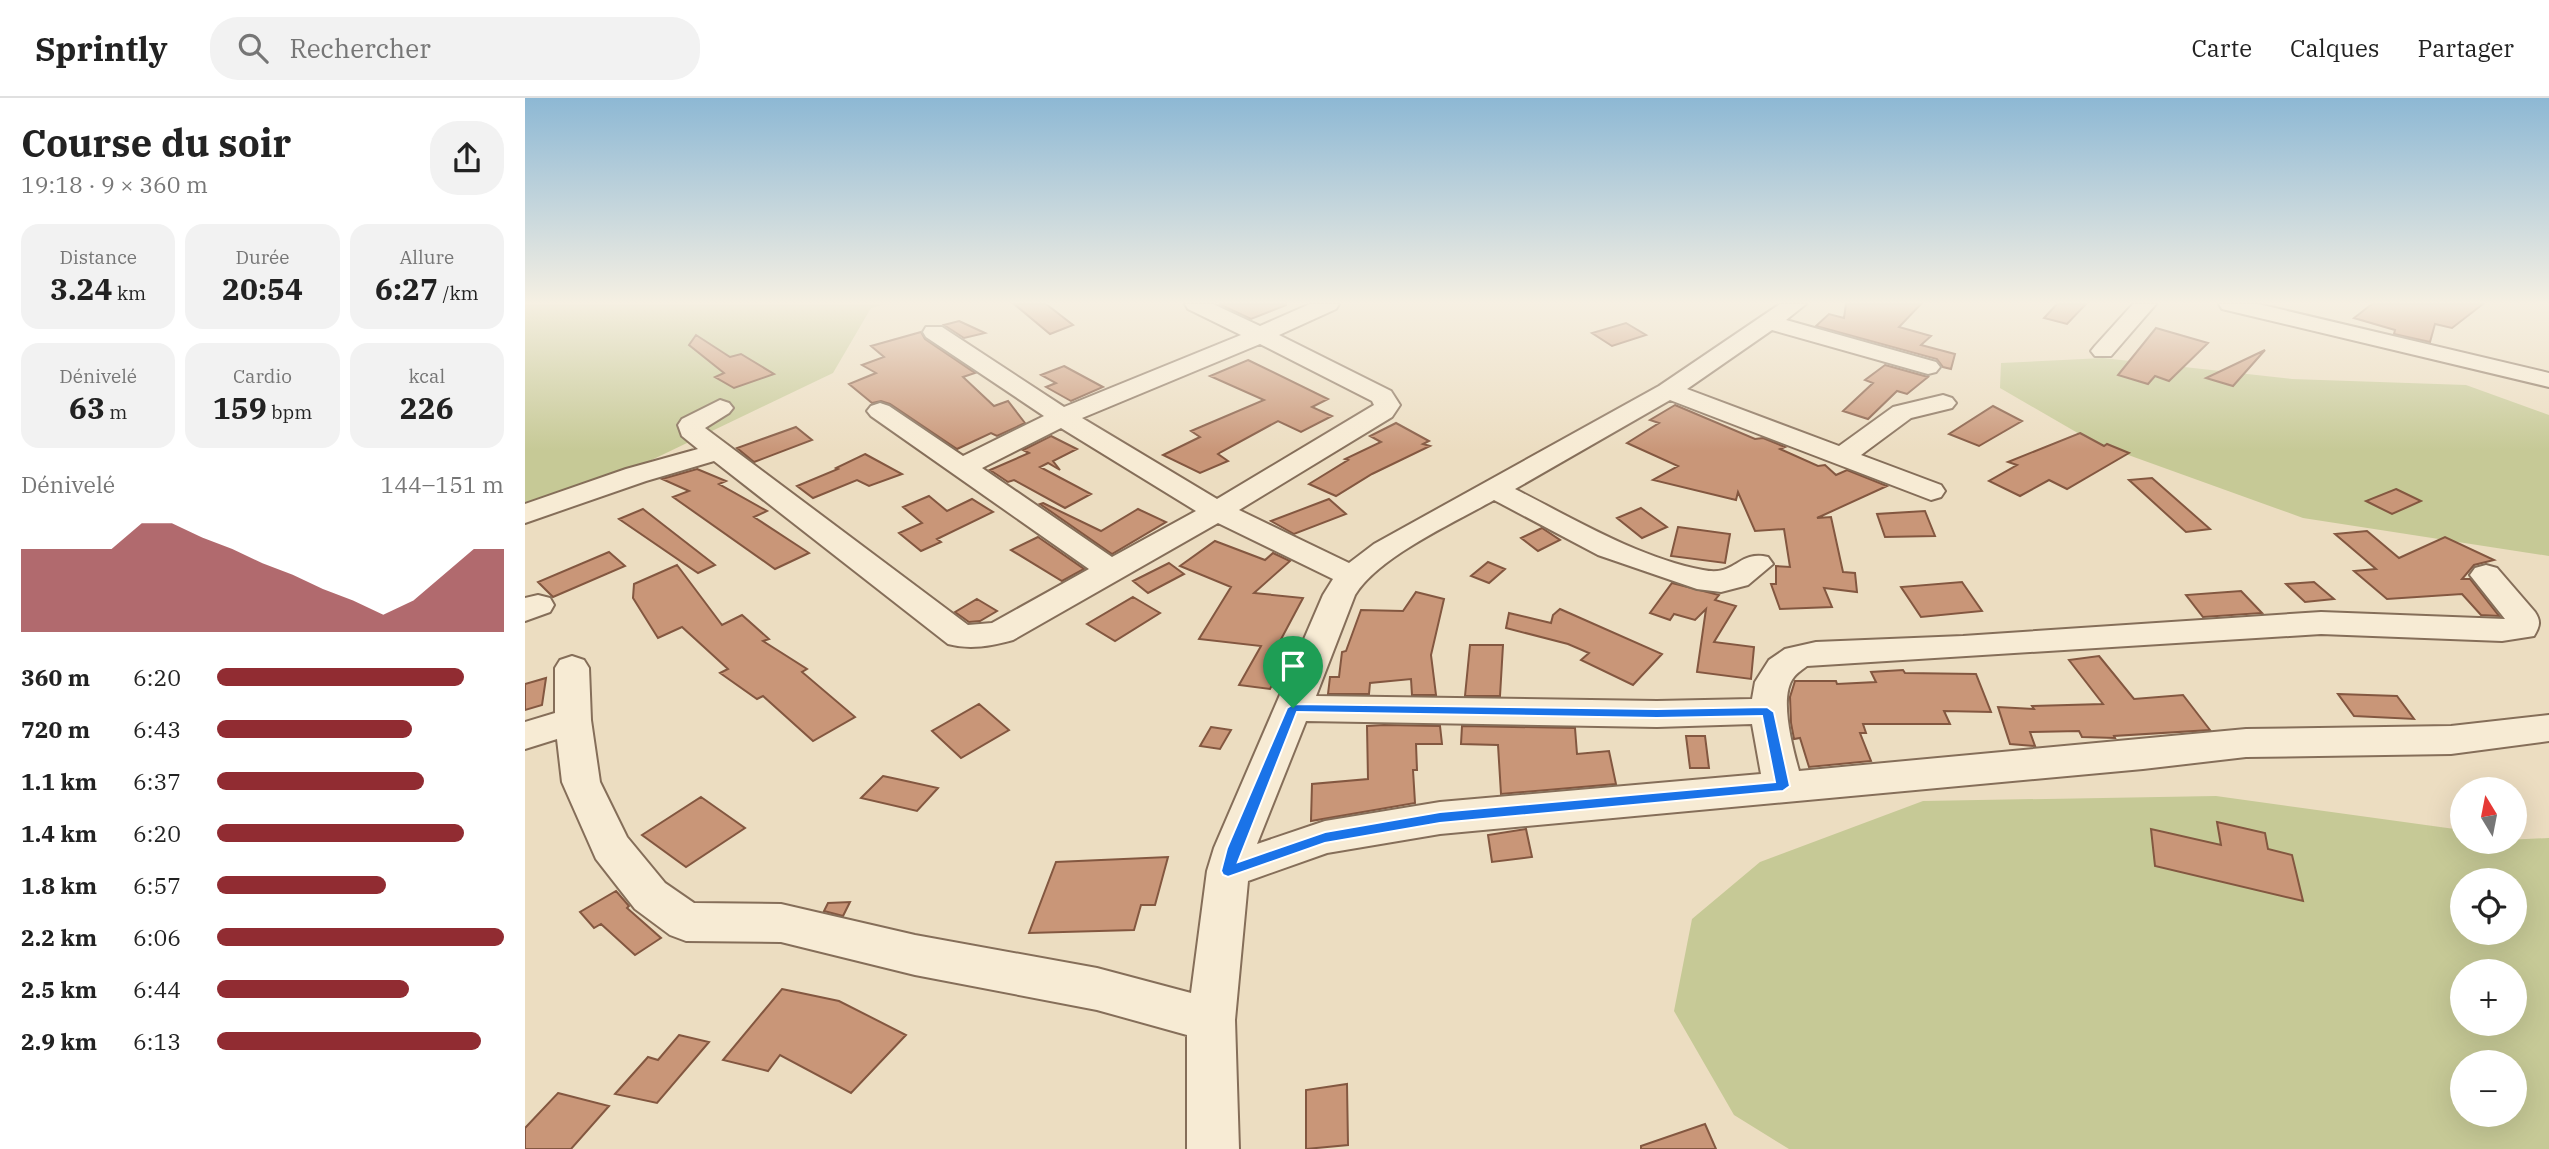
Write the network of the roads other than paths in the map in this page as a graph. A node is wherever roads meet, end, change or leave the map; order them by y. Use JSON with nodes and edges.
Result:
{"nodes":[{"id":1,"x":966,"y":353,"type":"edge"},
{"id":2,"x":1217,"y":353,"type":"edge"},
{"id":3,"x":1295,"y":353,"type":"edge"},
{"id":4,"x":1723,"y":353,"type":"edge"},
{"id":5,"x":1895,"y":353,"type":"edge"},
{"id":6,"x":2436,"y":353,"type":"edge"},
{"id":7,"x":1928,"y":367,"type":"dead end"},
{"id":8,"x":2549,"y":380,"type":"edge"},
{"id":9,"x":1668,"y":391,"type":"junction"},
{"id":10,"x":1943,"y":404,"type":"dead end"},
{"id":11,"x":720,"y":408,"type":"dead end"},
{"id":12,"x":880,"y":411,"type":"dead end"},
{"id":13,"x":1062,"y":417,"type":"junction"},
{"id":14,"x":720,"y":451,"type":"junction"},
{"id":15,"x":1843,"y":456,"type":"junction"},
{"id":16,"x":961,"y":468,"type":"junction"},
{"id":17,"x":1494,"y":489,"type":"junction"},
{"id":18,"x":1931,"y":491,"type":"dead end"},
{"id":19,"x":1217,"y":511,"type":"junction"},
{"id":20,"x":525,"y":514,"type":"edge"},
{"id":21,"x":1757,"y":564,"type":"dead end"},
{"id":22,"x":1112,"y":571,"type":"junction"},
{"id":23,"x":2486,"y":575,"type":"dead end"},
{"id":24,"x":1351,"y":576,"type":"junction"},
{"id":25,"x":572,"y":668,"type":"dead end"},
{"id":26,"x":1293,"y":708,"type":"junction"},
{"id":27,"x":1767,"y":712,"type":"junction"},
{"id":28,"x":573,"y":720,"type":"junction"},
{"id":29,"x":2549,"y":728,"type":"edge"},
{"id":30,"x":525,"y":736,"type":"edge"},
{"id":31,"x":1783,"y":786,"type":"junction"},
{"id":32,"x":1228,"y":871,"type":"junction"},
{"id":33,"x":1211,"y":1020,"type":"junction"},
{"id":34,"x":1213,"y":1149,"type":"edge"}],
"edges":[{"from":1,"to":13,"type":"street"},
{"from":2,"to":13,"type":"street"},
{"from":3,"to":19,"type":"street"},
{"from":4,"to":9,"type":"street"},
{"from":5,"to":7,"type":"street"},
{"from":6,"to":8,"type":"street"},
{"from":9,"to":15,"type":"street"},
{"from":9,"to":17,"type":"street"},
{"from":10,"to":15,"type":"street"},
{"from":11,"to":14,"type":"street"},
{"from":12,"to":16,"type":"street"},
{"from":13,"to":16,"type":"street"},
{"from":13,"to":19,"type":"street"},
{"from":14,"to":20,"type":"street"},
{"from":14,"to":22,"type":"street"},
{"from":15,"to":18,"type":"street"},
{"from":16,"to":22,"type":"street"},
{"from":17,"to":21,"type":"street"},
{"from":17,"to":24,"type":"street"},
{"from":19,"to":22,"type":"street"},
{"from":19,"to":24,"type":"street"},
{"from":23,"to":27,"type":"street"},
{"from":24,"to":26,"type":"street"},
{"from":25,"to":28,"type":"street"},
{"from":26,"to":27,"type":"street"},
{"from":26,"to":32,"type":"street"},
{"from":27,"to":31,"type":"street"},
{"from":28,"to":30,"type":"street"},
{"from":28,"to":33,"type":"street"},
{"from":29,"to":31,"type":"street"},
{"from":31,"to":32,"type":"street"},
{"from":32,"to":33,"type":"street"},
{"from":33,"to":34,"type":"street"}]}
